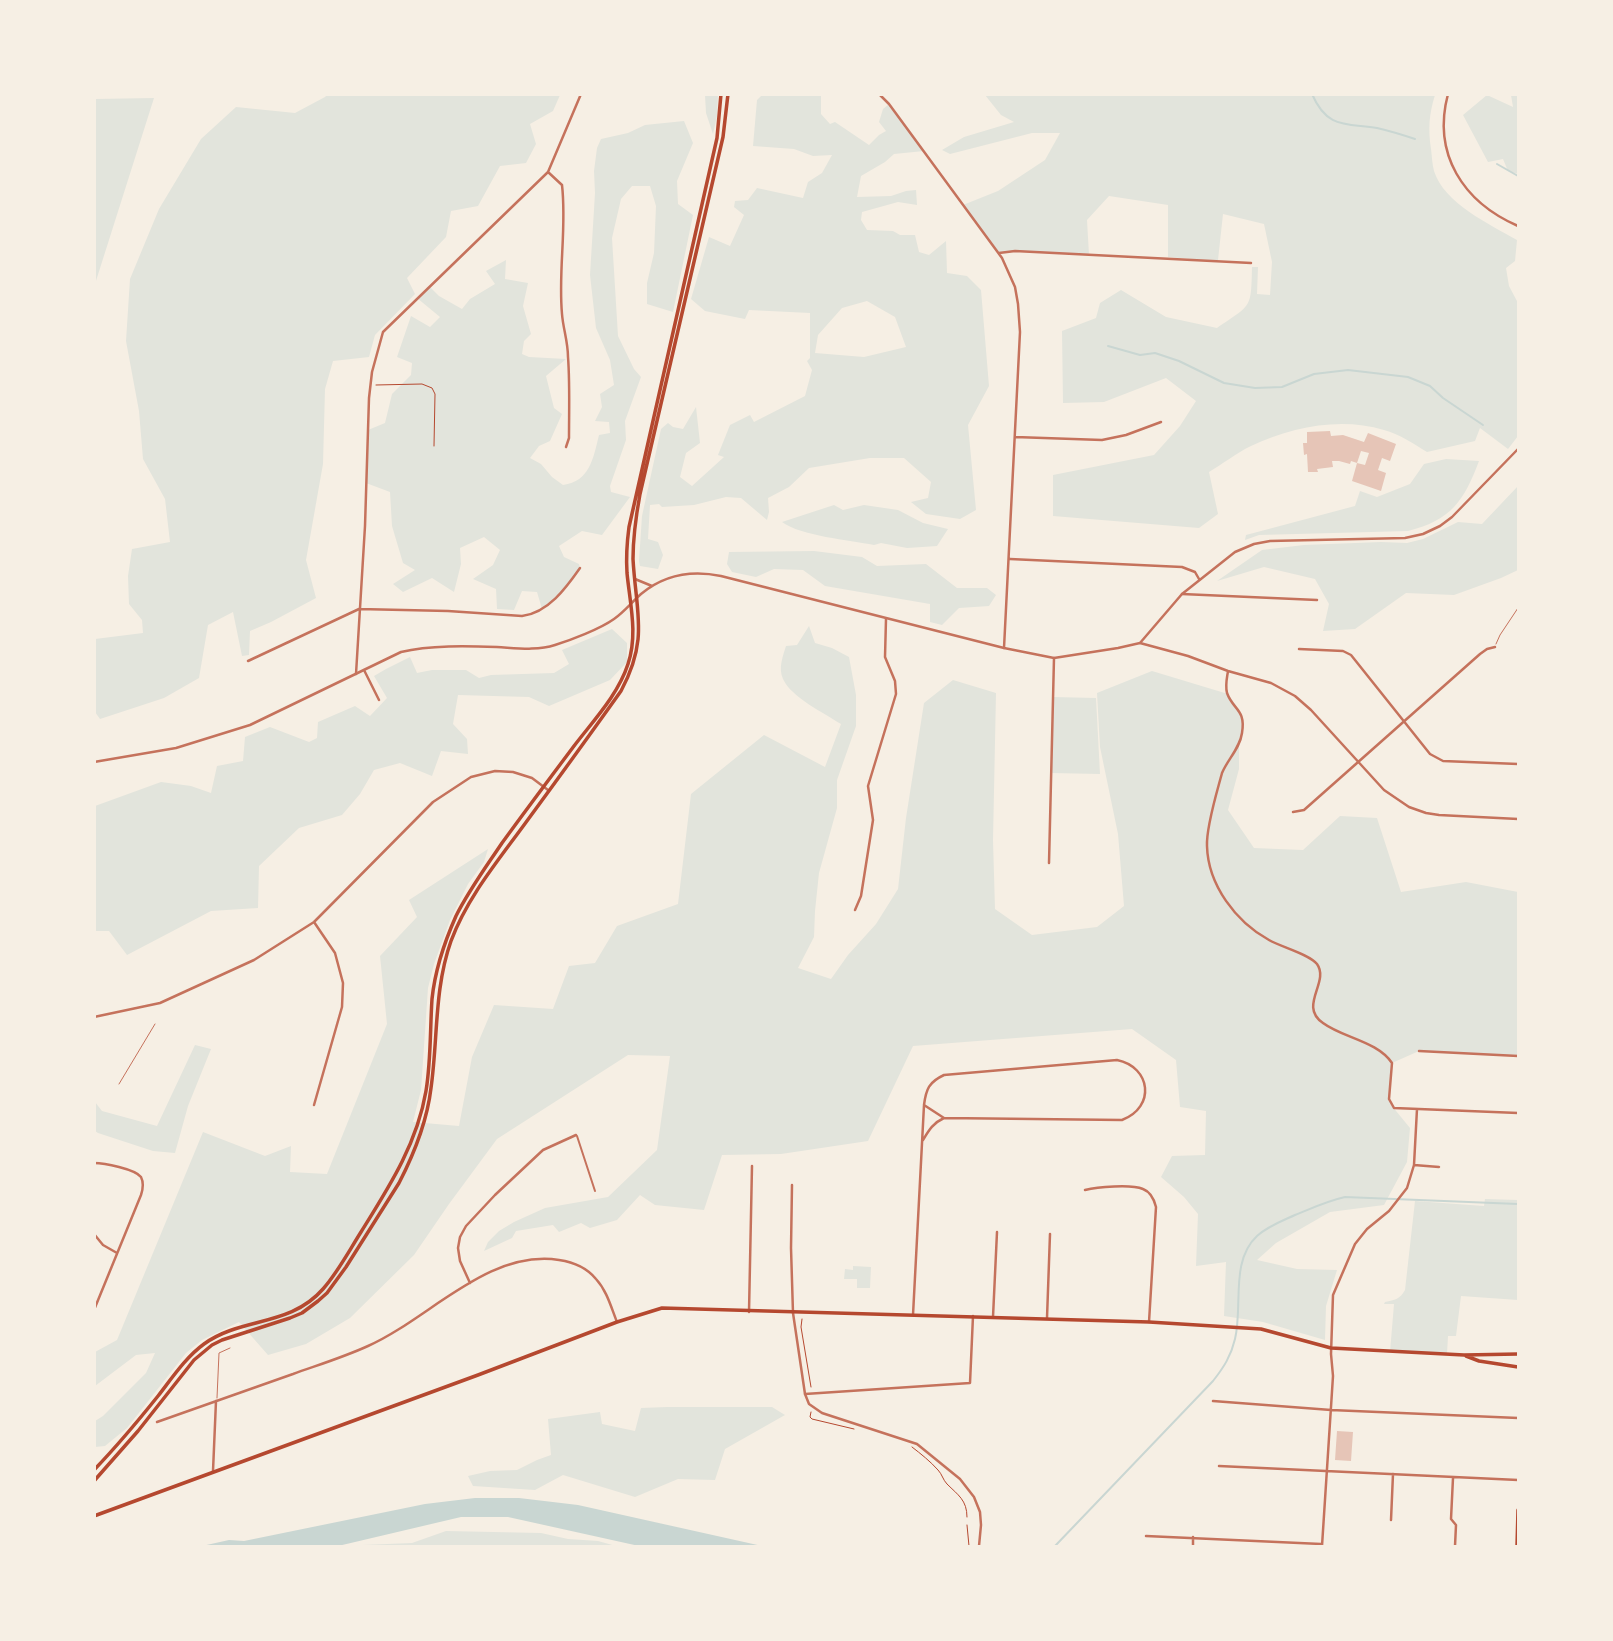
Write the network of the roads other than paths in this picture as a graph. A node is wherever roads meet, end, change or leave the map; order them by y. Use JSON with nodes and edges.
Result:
{"nodes":[{"id":1,"x":581,"y":94,"type":"edge"},
{"id":2,"x":721,"y":94,"type":"edge"},
{"id":3,"x":728,"y":94,"type":"edge"},
{"id":4,"x":879,"y":94,"type":"edge"},
{"id":5,"x":1448,"y":94,"type":"edge"},
{"id":6,"x":548,"y":172,"type":"junction"},
{"id":7,"x":1518,"y":226,"type":"edge"},
{"id":8,"x":999,"y":253,"type":"junction"},
{"id":9,"x":1251,"y":263,"type":"dead end"},
{"id":10,"x":1161,"y":422,"type":"dead end"},
{"id":11,"x":1015,"y":437,"type":"junction"},
{"id":12,"x":566,"y":447,"type":"dead end"},
{"id":13,"x":1518,"y":449,"type":"edge"},
{"id":14,"x":1010,"y":559,"type":"junction"},
{"id":15,"x":580,"y":568,"type":"dead end"},
{"id":16,"x":635,"y":579,"type":"junction"},
{"id":17,"x":1199,"y":579,"type":"junction"},
{"id":18,"x":652,"y":586,"type":"junction"},
{"id":19,"x":1182,"y":594,"type":"junction"},
{"id":20,"x":637,"y":598,"type":"junction"},
{"id":21,"x":1317,"y":600,"type":"dead end"},
{"id":22,"x":631,"y":604,"type":"junction"},
{"id":23,"x":1518,"y":608,"type":"edge"},
{"id":24,"x":359,"y":609,"type":"junction"},
{"id":25,"x":886,"y":619,"type":"junction"},
{"id":26,"x":1140,"y":643,"type":"junction"},
{"id":27,"x":1495,"y":647,"type":"joint"},
{"id":28,"x":1004,"y":648,"type":"junction"},
{"id":29,"x":1298,"y":649,"type":"dead end"},
{"id":30,"x":1054,"y":658,"type":"junction"},
{"id":31,"x":248,"y":661,"type":"dead end"},
{"id":32,"x":364,"y":670,"type":"junction"},
{"id":33,"x":1228,"y":671,"type":"junction"},
{"id":34,"x":356,"y":674,"type":"junction"},
{"id":35,"x":379,"y":700,"type":"dead end"},
{"id":36,"x":1403,"y":722,"type":"junction"},
{"id":37,"x":94,"y":762,"type":"edge"},
{"id":38,"x":1357,"y":762,"type":"junction"},
{"id":39,"x":1518,"y":764,"type":"edge"},
{"id":40,"x":543,"y":786,"type":"junction"},
{"id":41,"x":549,"y":791,"type":"junction"},
{"id":42,"x":1293,"y":812,"type":"dead end"},
{"id":43,"x":1518,"y":818,"type":"edge"},
{"id":44,"x":1049,"y":863,"type":"dead end"},
{"id":45,"x":855,"y":910,"type":"dead end"},
{"id":46,"x":313,"y":922,"type":"junction"},
{"id":47,"x":94,"y":1017,"type":"edge"},
{"id":48,"x":155,"y":1024,"type":"dead end"},
{"id":49,"x":1419,"y":1051,"type":"dead end"},
{"id":50,"x":1518,"y":1056,"type":"edge"},
{"id":51,"x":119,"y":1084,"type":"dead end"},
{"id":52,"x":314,"y":1105,"type":"dead end"},
{"id":53,"x":924,"y":1105,"type":"junction"},
{"id":54,"x":1417,"y":1110,"type":"junction"},
{"id":55,"x":1518,"y":1113,"type":"edge"},
{"id":56,"x":944,"y":1118,"type":"junction"},
{"id":57,"x":576,"y":1135,"type":"joint"},
{"id":58,"x":923,"y":1140,"type":"junction"},
{"id":59,"x":94,"y":1163,"type":"edge"},
{"id":60,"x":1414,"y":1165,"type":"junction"},
{"id":61,"x":752,"y":1166,"type":"dead end"},
{"id":62,"x":1438,"y":1167,"type":"dead end"},
{"id":63,"x":792,"y":1185,"type":"dead end"},
{"id":64,"x":1085,"y":1190,"type":"dead end"},
{"id":65,"x":594,"y":1191,"type":"dead end"},
{"id":66,"x":997,"y":1232,"type":"dead end"},
{"id":67,"x":94,"y":1234,"type":"edge"},
{"id":68,"x":1050,"y":1234,"type":"dead end"},
{"id":69,"x":117,"y":1253,"type":"junction"},
{"id":70,"x":470,"y":1283,"type":"junction"},
{"id":71,"x":94,"y":1310,"type":"edge"},
{"id":72,"x":749,"y":1312,"type":"junction"},
{"id":73,"x":793,"y":1313,"type":"junction"},
{"id":74,"x":913,"y":1315,"type":"junction"},
{"id":75,"x":973,"y":1316,"type":"junction"},
{"id":76,"x":993,"y":1317,"type":"junction"},
{"id":77,"x":1046,"y":1318,"type":"junction"},
{"id":78,"x":617,"y":1322,"type":"junction"},
{"id":79,"x":1149,"y":1322,"type":"junction"},
{"id":80,"x":230,"y":1348,"type":"dead end"},
{"id":81,"x":1331,"y":1348,"type":"junction"},
{"id":82,"x":1518,"y":1354,"type":"edge"},
{"id":83,"x":1464,"y":1355,"type":"junction"},
{"id":84,"x":1518,"y":1367,"type":"edge"},
{"id":85,"x":805,"y":1394,"type":"junction"},
{"id":86,"x":216,"y":1401,"type":"junction"},
{"id":87,"x":1213,"y":1401,"type":"dead end"},
{"id":88,"x":1331,"y":1410,"type":"junction"},
{"id":89,"x":1518,"y":1418,"type":"edge"},
{"id":90,"x":157,"y":1422,"type":"dead end"},
{"id":91,"x":1219,"y":1466,"type":"dead end"},
{"id":92,"x":94,"y":1470,"type":"edge"},
{"id":93,"x":213,"y":1471,"type":"junction"},
{"id":94,"x":1326,"y":1471,"type":"junction"},
{"id":95,"x":1393,"y":1474,"type":"junction"},
{"id":96,"x":1453,"y":1477,"type":"junction"},
{"id":97,"x":1518,"y":1480,"type":"edge"},
{"id":98,"x":94,"y":1481,"type":"edge"},
{"id":99,"x":1518,"y":1510,"type":"edge"},
{"id":100,"x":94,"y":1516,"type":"edge"},
{"id":101,"x":1391,"y":1520,"type":"dead end"},
{"id":102,"x":1146,"y":1536,"type":"dead end"},
{"id":103,"x":1193,"y":1537,"type":"junction"},
{"id":104,"x":1322,"y":1545,"type":"edge"},
{"id":105,"x":979,"y":1546,"type":"edge"},
{"id":106,"x":1193,"y":1546,"type":"edge"},
{"id":107,"x":1455,"y":1546,"type":"edge"},
{"id":108,"x":1517,"y":1546,"type":"edge"}],
"edges":[{"from":1,"to":6,"type":"street"},
{"from":2,"to":22,"type":"main road"},
{"from":3,"to":16,"type":"main road"},
{"from":4,"to":8,"type":"street"},
{"from":5,"to":7,"type":"street"},
{"from":6,"to":12,"type":"street"},
{"from":6,"to":24,"type":"street"},
{"from":8,"to":9,"type":"street"},
{"from":8,"to":11,"type":"street"},
{"from":10,"to":11,"type":"street"},
{"from":11,"to":14,"type":"street"},
{"from":13,"to":17,"type":"street"},
{"from":14,"to":17,"type":"street"},
{"from":14,"to":28,"type":"street"},
{"from":15,"to":24,"type":"street"},
{"from":16,"to":18,"type":"street"},
{"from":16,"to":20,"type":"main road"},
{"from":17,"to":19,"type":"street"},
{"from":18,"to":20,"type":"street"},
{"from":18,"to":25,"type":"street"},
{"from":19,"to":21,"type":"street"},
{"from":19,"to":26,"type":"street"},
{"from":20,"to":22,"type":"street"},
{"from":20,"to":41,"type":"main road"},
{"from":22,"to":32,"type":"street"},
{"from":22,"to":40,"type":"main road"},
{"from":23,"to":27,"type":"lane"},
{"from":24,"to":31,"type":"street"},
{"from":24,"to":34,"type":"street"},
{"from":25,"to":28,"type":"street"},
{"from":25,"to":45,"type":"street"},
{"from":26,"to":30,"type":"street"},
{"from":26,"to":33,"type":"street"},
{"from":27,"to":36,"type":"street"},
{"from":28,"to":30,"type":"street"},
{"from":29,"to":36,"type":"street"},
{"from":30,"to":44,"type":"street"},
{"from":32,"to":34,"type":"street"},
{"from":32,"to":35,"type":"street"},
{"from":33,"to":38,"type":"street"},
{"from":33,"to":54,"type":"street"},
{"from":34,"to":37,"type":"street"},
{"from":36,"to":38,"type":"street"},
{"from":36,"to":39,"type":"street"},
{"from":38,"to":42,"type":"street"},
{"from":38,"to":43,"type":"street"},
{"from":40,"to":41,"type":"street"},
{"from":40,"to":46,"type":"street"},
{"from":40,"to":92,"type":"main road"},
{"from":41,"to":98,"type":"main road"},
{"from":46,"to":47,"type":"street"},
{"from":46,"to":52,"type":"street"},
{"from":48,"to":51,"type":"lane"},
{"from":49,"to":50,"type":"street"},
{"from":53,"to":56,"type":"street"},
{"from":53,"to":56,"type":"street"},
{"from":53,"to":58,"type":"street"},
{"from":54,"to":55,"type":"street"},
{"from":54,"to":60,"type":"street"},
{"from":56,"to":58,"type":"street"},
{"from":57,"to":65,"type":"street"},
{"from":57,"to":70,"type":"street"},
{"from":58,"to":74,"type":"street"},
{"from":59,"to":69,"type":"street"},
{"from":60,"to":62,"type":"street"},
{"from":60,"to":81,"type":"street"},
{"from":61,"to":72,"type":"street"},
{"from":63,"to":73,"type":"street"},
{"from":64,"to":79,"type":"street"},
{"from":66,"to":76,"type":"street"},
{"from":67,"to":69,"type":"street"},
{"from":68,"to":77,"type":"street"},
{"from":69,"to":71,"type":"street"},
{"from":70,"to":78,"type":"street"},
{"from":70,"to":86,"type":"street"},
{"from":72,"to":73,"type":"main road"},
{"from":72,"to":78,"type":"main road"},
{"from":73,"to":74,"type":"main road"},
{"from":73,"to":85,"type":"street"},
{"from":74,"to":75,"type":"main road"},
{"from":75,"to":76,"type":"main road"},
{"from":75,"to":85,"type":"street"},
{"from":76,"to":77,"type":"main road"},
{"from":77,"to":79,"type":"main road"},
{"from":78,"to":93,"type":"main road"},
{"from":79,"to":81,"type":"main road"},
{"from":80,"to":86,"type":"lane"},
{"from":81,"to":83,"type":"main road"},
{"from":81,"to":88,"type":"street"},
{"from":82,"to":83,"type":"main road"},
{"from":83,"to":84,"type":"main road"},
{"from":85,"to":105,"type":"street"},
{"from":86,"to":90,"type":"street"},
{"from":86,"to":93,"type":"street"},
{"from":87,"to":88,"type":"street"},
{"from":88,"to":89,"type":"street"},
{"from":88,"to":94,"type":"street"},
{"from":91,"to":94,"type":"street"},
{"from":93,"to":100,"type":"main road"},
{"from":94,"to":95,"type":"street"},
{"from":94,"to":104,"type":"street"},
{"from":95,"to":96,"type":"street"},
{"from":95,"to":101,"type":"street"},
{"from":96,"to":97,"type":"street"},
{"from":96,"to":107,"type":"street"},
{"from":99,"to":108,"type":"main road"},
{"from":102,"to":103,"type":"street"},
{"from":103,"to":104,"type":"street"},
{"from":103,"to":106,"type":"street"}]}
